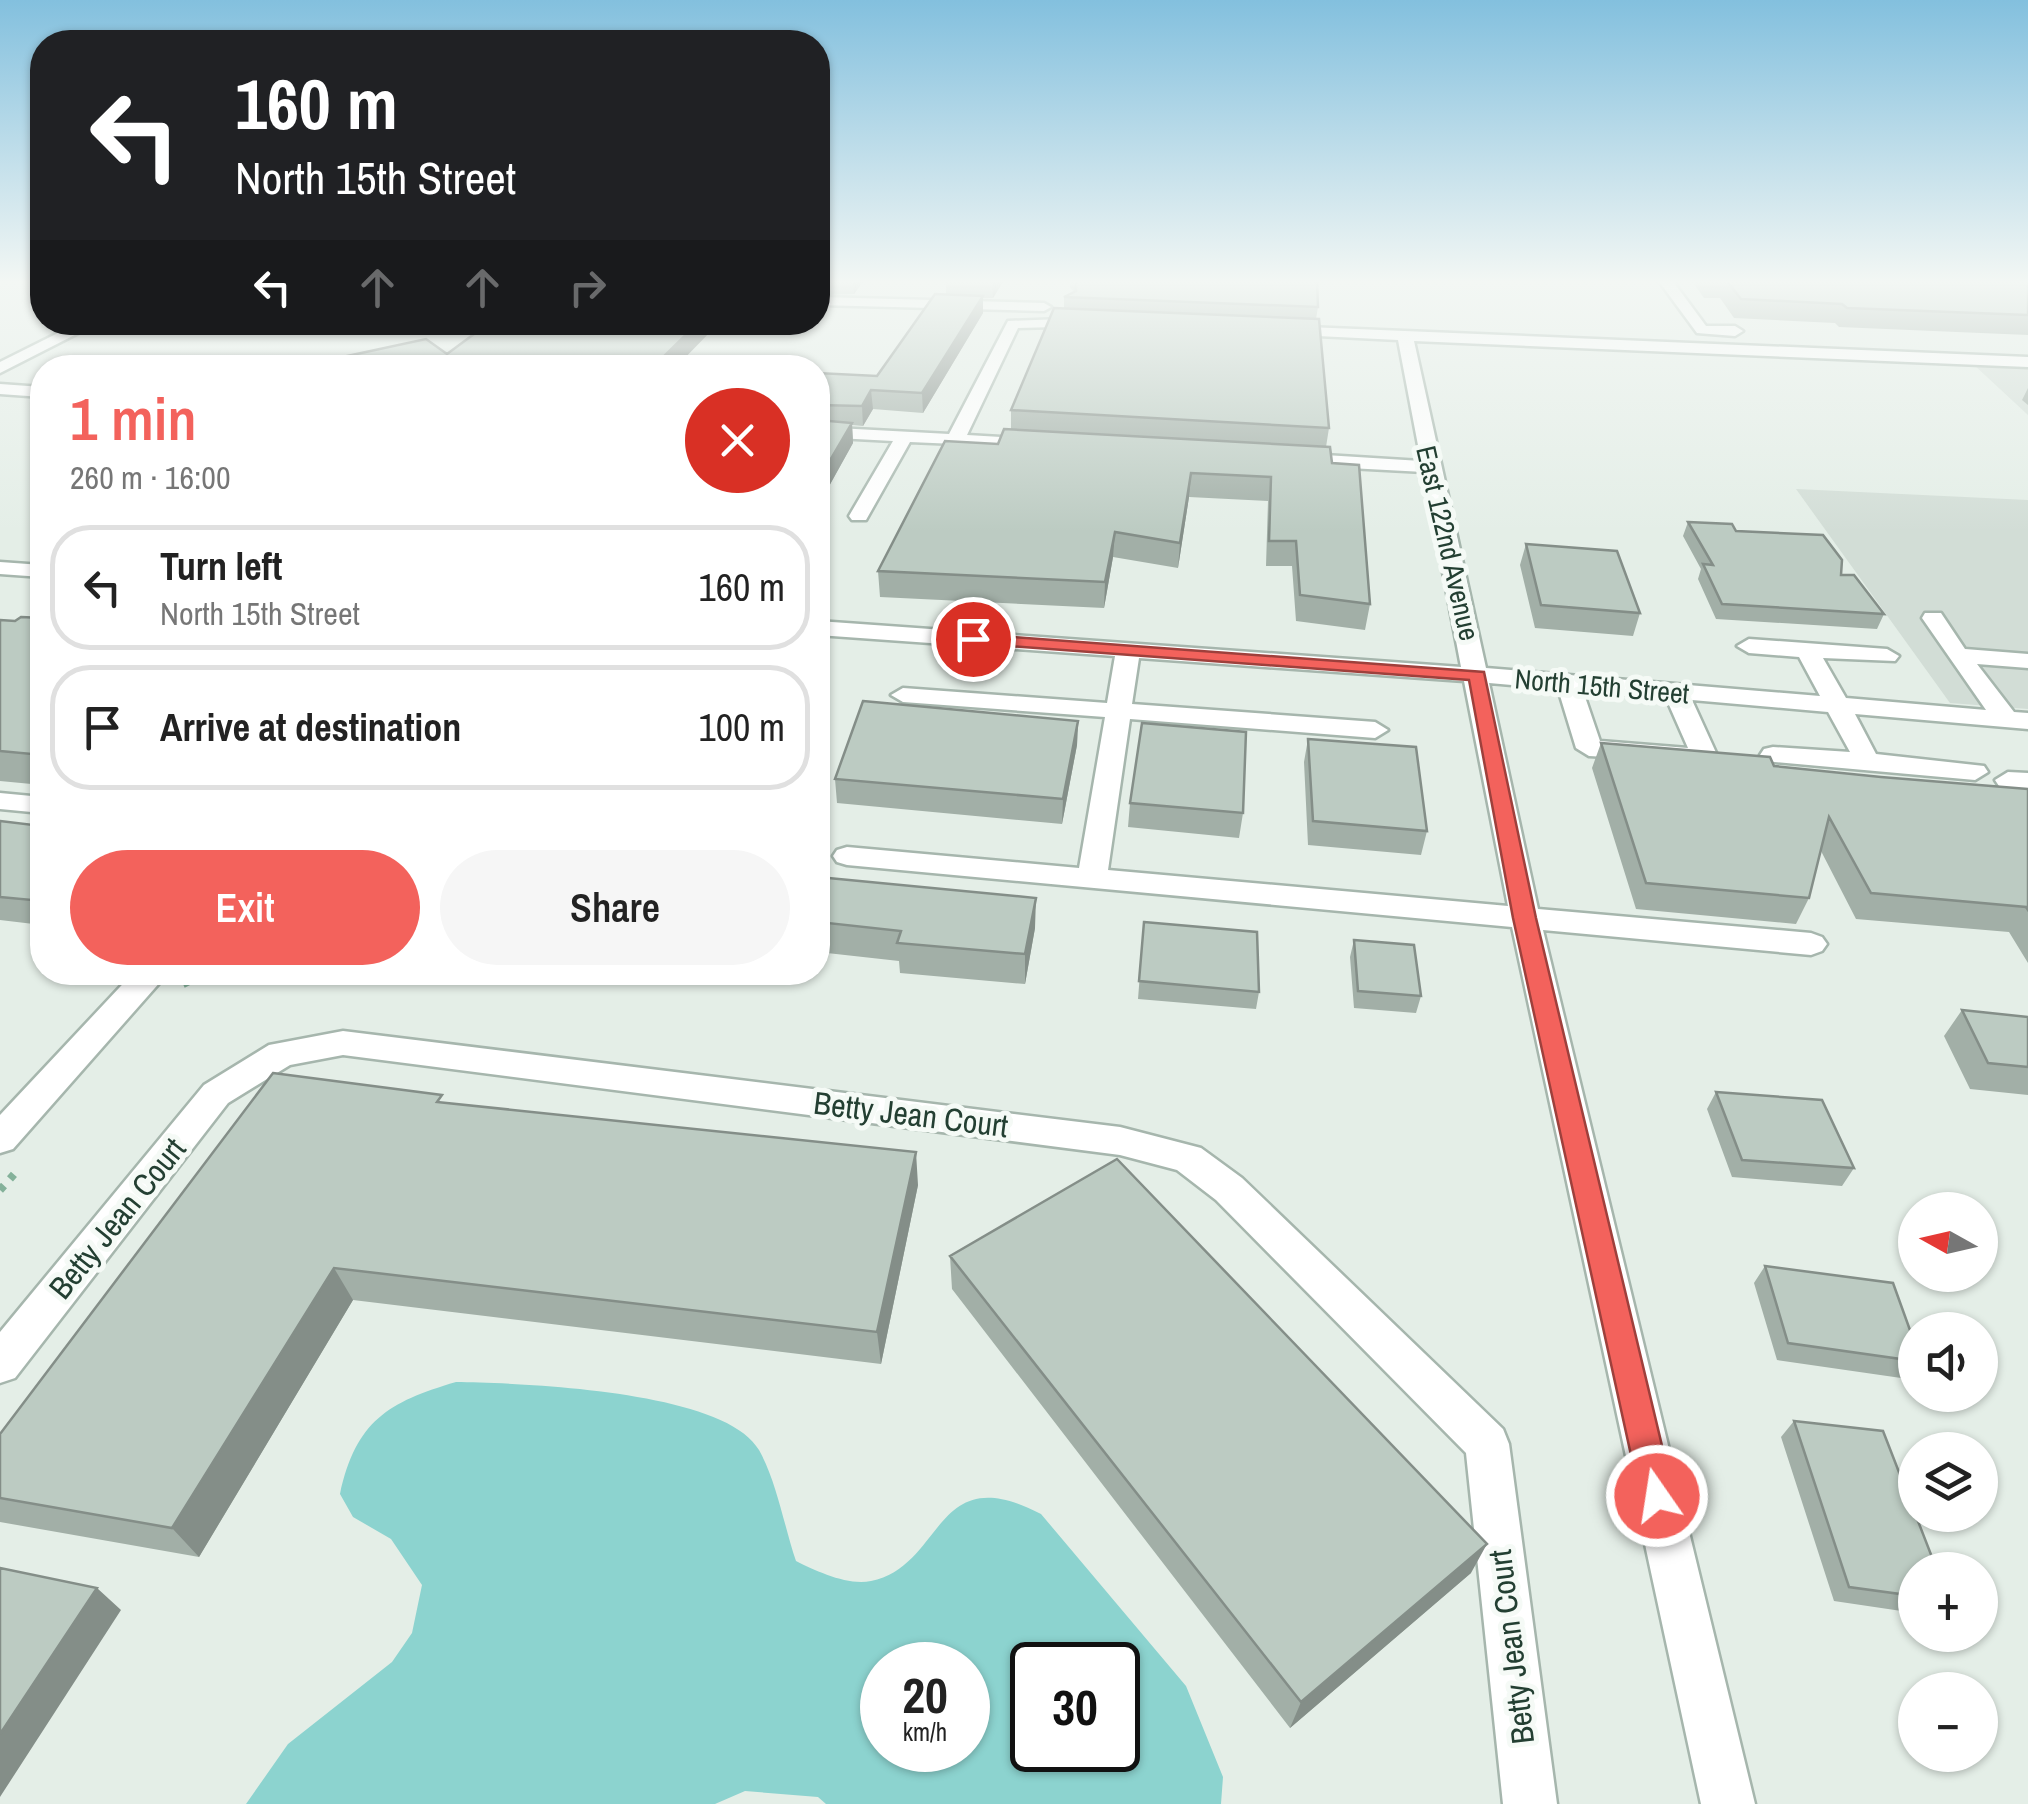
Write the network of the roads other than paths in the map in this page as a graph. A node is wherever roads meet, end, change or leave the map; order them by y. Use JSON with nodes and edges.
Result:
{"nodes":[{"id":1,"x":993,"y":364,"type":"edge"},
{"id":2,"x":1410,"y":364,"type":"edge"},
{"id":3,"x":0,"y":390,"type":"edge"},
{"id":4,"x":30,"y":391,"type":"edge"},
{"id":5,"x":830,"y":433,"type":"edge"},
{"id":6,"x":905,"y":436,"type":"junction"},
{"id":7,"x":956,"y":438,"type":"junction"},
{"id":8,"x":1053,"y":445,"type":"edge"},
{"id":9,"x":1280,"y":458,"type":"edge"},
{"id":10,"x":1430,"y":467,"type":"junction"},
{"id":11,"x":860,"y":516,"type":"dead end"},
{"id":12,"x":0,"y":568,"type":"edge"},
{"id":13,"x":30,"y":570,"type":"edge"},
{"id":14,"x":30,"y":573,"type":"edge"},
{"id":15,"x":0,"y":590,"type":"edge"},
{"id":16,"x":1933,"y":618,"type":"dead end"},
{"id":17,"x":830,"y":629,"type":"edge"},
{"id":18,"x":1749,"y":646,"type":"dead end"},
{"id":19,"x":1128,"y":650,"type":"junction"},
{"id":20,"x":1807,"y":650,"type":"junction"},
{"id":21,"x":1887,"y":656,"type":"dead end"},
{"id":22,"x":1958,"y":656,"type":"junction"},
{"id":23,"x":2028,"y":662,"type":"edge"},
{"id":24,"x":1478,"y":676,"type":"junction"},
{"id":25,"x":1568,"y":682,"type":"junction"},
{"id":26,"x":1676,"y":692,"type":"junction"},
{"id":27,"x":903,"y":695,"type":"dead end"},
{"id":28,"x":1838,"y":706,"type":"junction"},
{"id":29,"x":1119,"y":711,"type":"junction"},
{"id":30,"x":2017,"y":720,"type":"edge"},
{"id":31,"x":1375,"y":730,"type":"dead end"},
{"id":32,"x":1773,"y":755,"type":"edge"},
{"id":33,"x":1861,"y":761,"type":"junction"},
{"id":34,"x":1975,"y":772,"type":"dead end"},
{"id":35,"x":0,"y":802,"type":"edge"},
{"id":36,"x":30,"y":804,"type":"edge"},
{"id":37,"x":847,"y":856,"type":"dead end"},
{"id":38,"x":1092,"y":878,"type":"junction"},
{"id":39,"x":1525,"y":918,"type":"junction"},
{"id":40,"x":1811,"y":944,"type":"dead end"},
{"id":41,"x":141,"y":985,"type":"edge"},
{"id":42,"x":0,"y":1139,"type":"edge"},
{"id":43,"x":0,"y":1364,"type":"edge"},
{"id":44,"x":1530,"y":1804,"type":"edge"},
{"id":45,"x":1728,"y":1804,"type":"edge"}],
"edges":[{"from":1,"to":7,"type":"street"},
{"from":2,"to":10,"type":"street","name":"East 122nd Avenue"},
{"from":3,"to":4,"type":"street"},
{"from":5,"to":6,"type":"street"},
{"from":6,"to":7,"type":"street"},
{"from":6,"to":11,"type":"street"},
{"from":7,"to":8,"type":"street"},
{"from":9,"to":10,"type":"street"},
{"from":10,"to":24,"type":"street","name":"East 122nd Avenue"},
{"from":12,"to":13,"type":"street"},
{"from":14,"to":15,"type":"street"},
{"from":16,"to":22,"type":"street"},
{"from":17,"to":19,"type":"street","name":"North 15th Street"},
{"from":18,"to":20,"type":"street"},
{"from":19,"to":24,"type":"street","name":"North 15th Street"},
{"from":19,"to":29,"type":"street"},
{"from":20,"to":21,"type":"street"},
{"from":20,"to":28,"type":"street"},
{"from":22,"to":23,"type":"street"},
{"from":22,"to":30,"type":"street"},
{"from":24,"to":25,"type":"street","name":"North 15th Street"},
{"from":24,"to":39,"type":"street","name":"East 122nd Avenue"},
{"from":25,"to":26,"type":"street","name":"North 15th Street"},
{"from":25,"to":26,"type":"street"},
{"from":26,"to":28,"type":"street","name":"North 15th Street"},
{"from":27,"to":29,"type":"street"},
{"from":28,"to":30,"type":"street","name":"North 15th Street"},
{"from":28,"to":33,"type":"street"},
{"from":29,"to":31,"type":"street"},
{"from":29,"to":38,"type":"street"},
{"from":32,"to":33,"type":"street"},
{"from":33,"to":34,"type":"street"},
{"from":35,"to":36,"type":"street"},
{"from":37,"to":38,"type":"street"},
{"from":38,"to":39,"type":"street"},
{"from":39,"to":40,"type":"street"},
{"from":39,"to":45,"type":"street","name":"East 122nd Avenue"},
{"from":41,"to":42,"type":"street"},
{"from":43,"to":44,"type":"street","name":"Betty Jean Court"}]}
